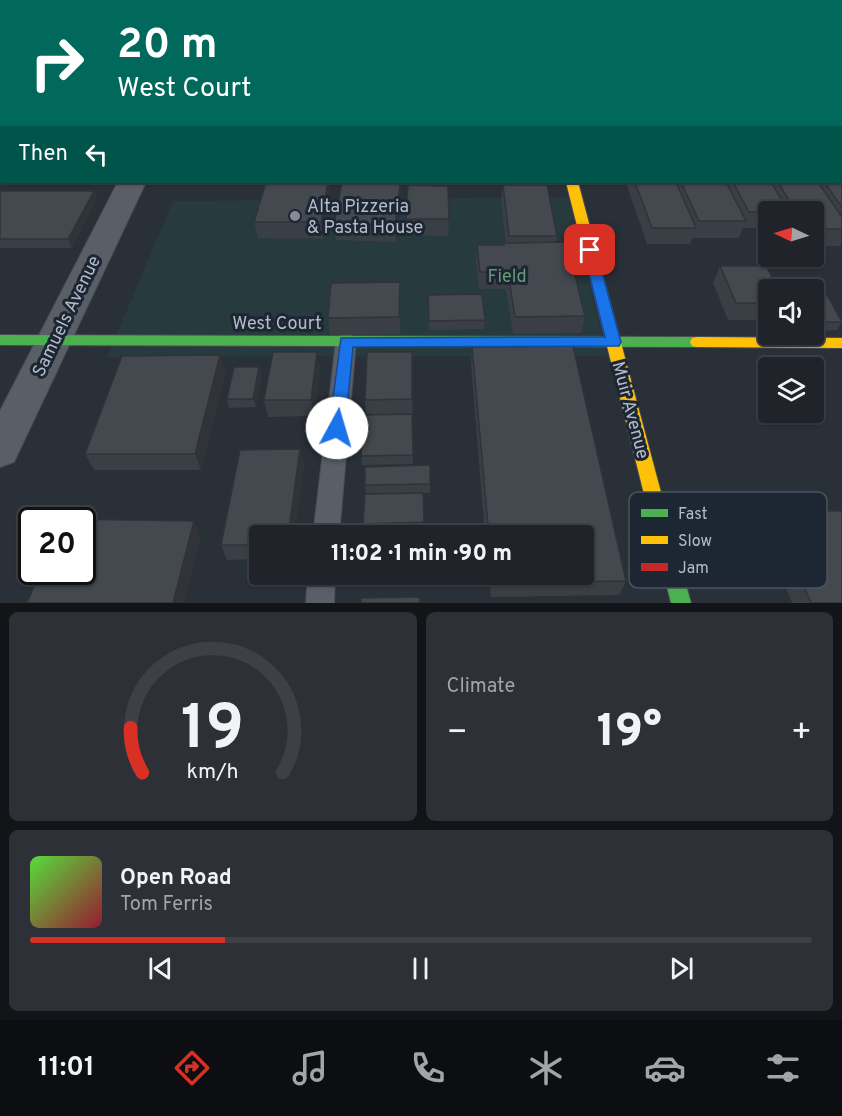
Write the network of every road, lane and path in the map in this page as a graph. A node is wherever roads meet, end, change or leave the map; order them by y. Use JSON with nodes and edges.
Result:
{"nodes":[{"id":1,"x":132,"y":183,"type":"edge"},
{"id":2,"x":572,"y":183,"type":"edge"},
{"id":3,"x":0,"y":340,"type":"edge"},
{"id":4,"x":54,"y":341,"type":"junction"},
{"id":5,"x":346,"y":341,"type":"junction"},
{"id":6,"x":614,"y":342,"type":"junction"},
{"id":7,"x":842,"y":343,"type":"edge"},
{"id":8,"x":0,"y":450,"type":"edge"},
{"id":9,"x":653,"y":492,"type":"edge"},
{"id":10,"x":327,"y":525,"type":"edge"},
{"id":11,"x":321,"y":585,"type":"edge"},
{"id":12,"x":677,"y":588,"type":"edge"},
{"id":13,"x":320,"y":603,"type":"edge"},
{"id":14,"x":681,"y":603,"type":"edge"}],
"edges":[{"from":1,"to":4,"type":"street","name":"Samuels Avenue"},
{"from":2,"to":6,"type":"street","name":"Muir Avenue"},
{"from":3,"to":4,"type":"street","name":"West Court"},
{"from":4,"to":5,"type":"street","name":"West Court"},
{"from":4,"to":8,"type":"street","name":"Samuels Avenue"},
{"from":5,"to":6,"type":"street","name":"West Court"},
{"from":5,"to":10,"type":"lane"},
{"from":6,"to":7,"type":"street","name":"West Court"},
{"from":6,"to":9,"type":"street","name":"Muir Avenue"},
{"from":11,"to":13,"type":"lane"},
{"from":12,"to":14,"type":"street","name":"Muir Avenue"}]}
